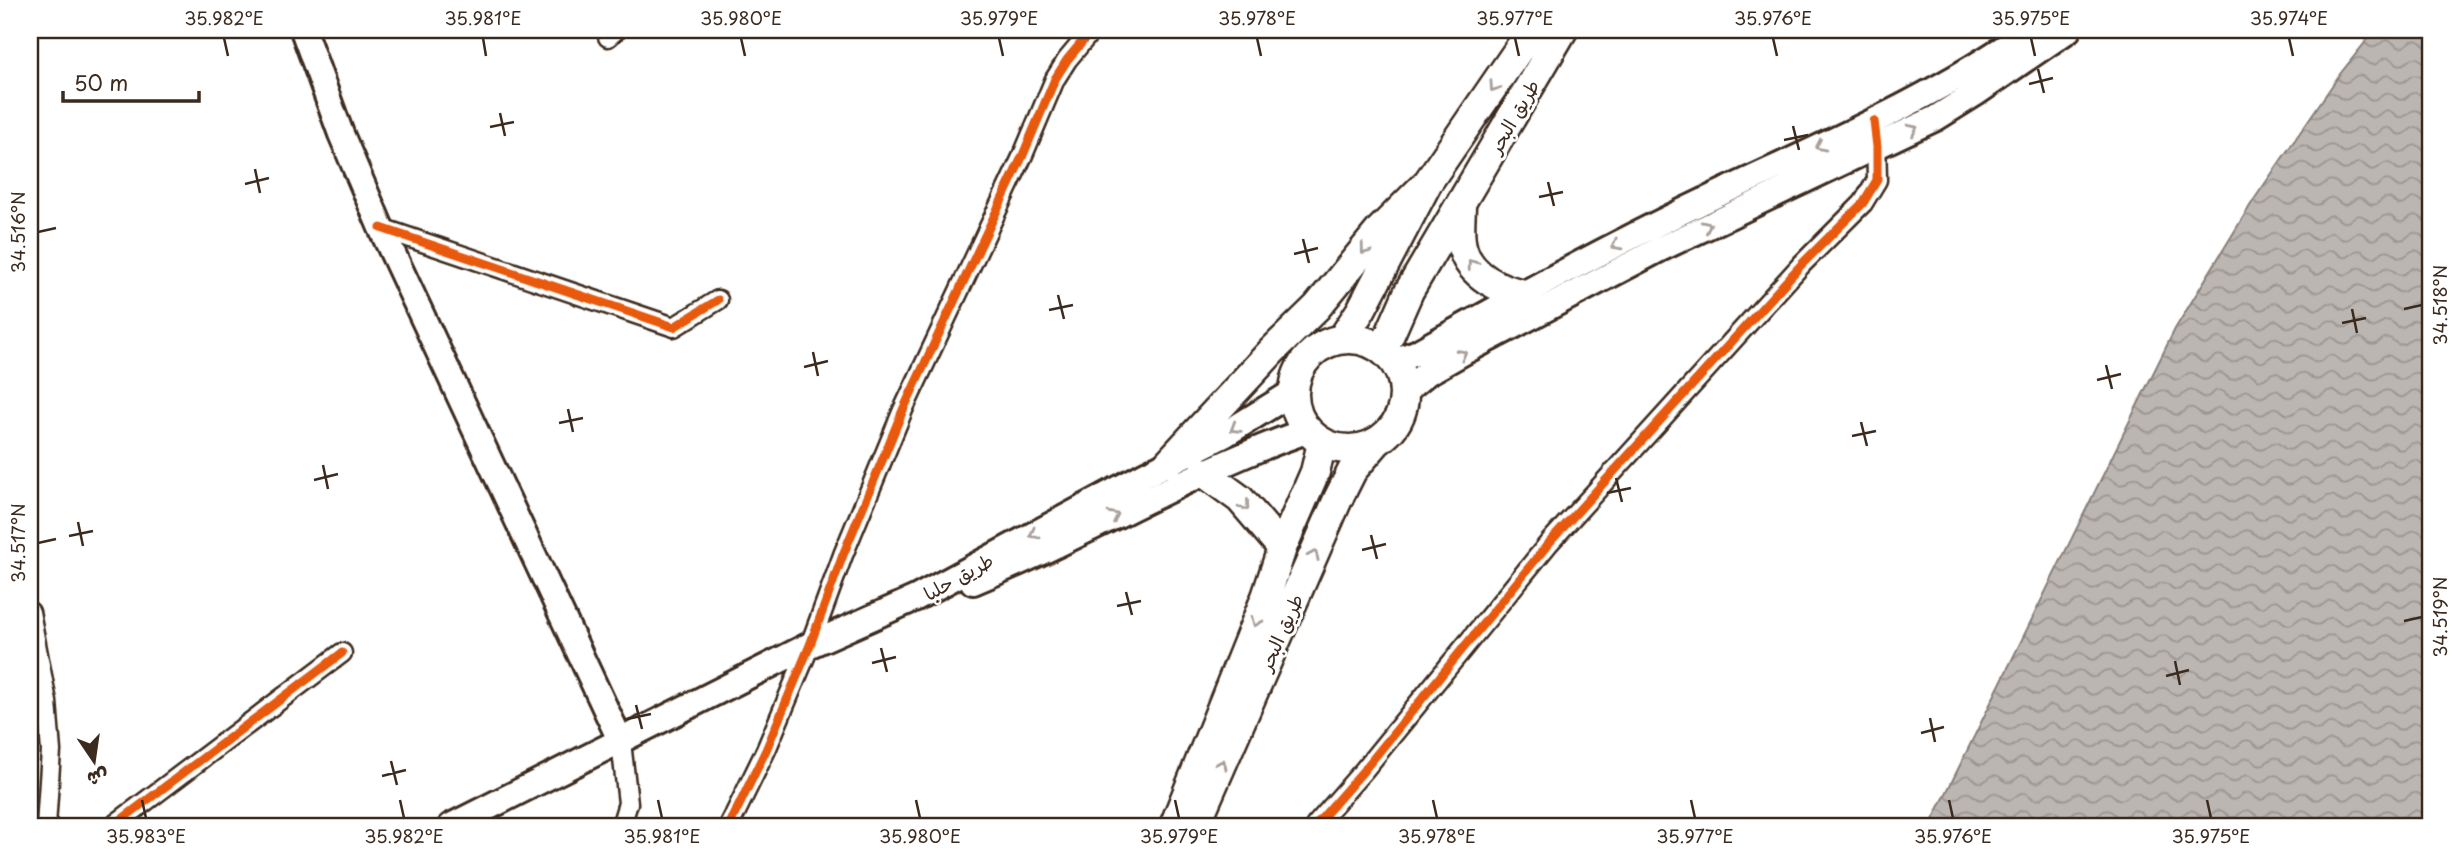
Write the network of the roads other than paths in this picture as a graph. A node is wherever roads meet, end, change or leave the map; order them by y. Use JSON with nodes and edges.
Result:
{"nodes":[{"id":1,"x":303,"y":30,"type":"edge"},
{"id":2,"x":1092,"y":30,"type":"edge"},
{"id":3,"x":1532,"y":30,"type":"edge"},
{"id":4,"x":2030,"y":30,"type":"edge"},
{"id":5,"x":2068,"y":30,"type":"edge"},
{"id":6,"x":1556,"y":32,"type":"edge"},
{"id":7,"x":1969,"y":83,"type":"junction"},
{"id":8,"x":1874,"y":121,"type":"junction"},
{"id":9,"x":1877,"y":147,"type":"junction"},
{"id":10,"x":1429,"y":182,"type":"junction"},
{"id":11,"x":1461,"y":204,"type":"junction"},
{"id":12,"x":381,"y":228,"type":"junction"},
{"id":13,"x":1656,"y":237,"type":"junction"},
{"id":14,"x":1524,"y":294,"type":"junction"},
{"id":15,"x":718,"y":300,"type":"dead end"},
{"id":16,"x":1342,"y":339,"type":"junction"},
{"id":17,"x":1388,"y":356,"type":"junction"},
{"id":18,"x":1405,"y":391,"type":"junction"},
{"id":19,"x":1293,"y":392,"type":"junction"},
{"id":20,"x":1314,"y":437,"type":"junction"},
{"id":21,"x":1376,"y":443,"type":"junction"},
{"id":22,"x":1168,"y":463,"type":"junction"},
{"id":23,"x":1203,"y":472,"type":"junction"},
{"id":24,"x":1282,"y":548,"type":"junction"},
{"id":25,"x":916,"y":598,"type":"junction"},
{"id":26,"x":30,"y":612,"type":"edge"},
{"id":27,"x":810,"y":645,"type":"junction"},
{"id":28,"x":342,"y":653,"type":"dead end"},
{"id":29,"x":621,"y":742,"type":"junction"},
{"id":30,"x":1187,"y":821,"type":"edge"},
{"id":31,"x":46,"y":826,"type":"edge"},
{"id":32,"x":113,"y":826,"type":"edge"},
{"id":33,"x":451,"y":826,"type":"edge"},
{"id":34,"x":621,"y":826,"type":"edge"},
{"id":35,"x":729,"y":826,"type":"edge"},
{"id":36,"x":1315,"y":826,"type":"edge"}],
"edges":[{"from":1,"to":12,"type":"main road"},
{"from":2,"to":27,"type":"street"},
{"from":3,"to":10,"type":"highway","name":"طريق البحر","one_way":true},
{"from":4,"to":7,"type":"main road"},
{"from":5,"to":7,"type":"main road"},
{"from":6,"to":11,"type":"highway","name":"طريق البحر"},
{"from":7,"to":8,"type":"main road"},
{"from":9,"to":7,"type":"main road","one_way":true},
{"from":8,"to":9,"type":"street"},
{"from":8,"to":13,"type":"main road","one_way":true},
{"from":13,"to":9,"type":"main road","one_way":true},
{"from":9,"to":36,"type":"street"},
{"from":10,"to":16,"type":"highway","name":"طريق البحر"},
{"from":10,"to":22,"type":"highway","one_way":true},
{"from":14,"to":11,"type":"highway","one_way":true},
{"from":11,"to":17,"type":"highway","name":"طريق البحر"},
{"from":12,"to":15,"type":"street"},
{"from":12,"to":29,"type":"main road"},
{"from":13,"to":14,"type":"main road","one_way":true},
{"from":18,"to":13,"type":"main road","one_way":true},
{"from":14,"to":17,"type":"main road"},
{"from":16,"to":17,"type":"highway"},
{"from":16,"to":19,"type":"highway"},
{"from":17,"to":18,"type":"highway"},
{"from":18,"to":21,"type":"highway"},
{"from":19,"to":20,"type":"highway"},
{"from":19,"to":22,"type":"main road","name":"طريق حلبا","one_way":true},
{"from":20,"to":21,"type":"highway"},
{"from":20,"to":23,"type":"main road","name":"طريق حلبا"},
{"from":20,"to":24,"type":"highway","name":"طريق البحر"},
{"from":30,"to":21,"type":"highway","name":"طريق البحر","one_way":true},
{"from":22,"to":25,"type":"main road","name":"طريق حلبا","one_way":true},
{"from":23,"to":24,"type":"highway","one_way":true},
{"from":25,"to":23,"type":"main road","name":"طريق حلبا","one_way":true},
{"from":24,"to":30,"type":"highway","name":"طريق البحر","one_way":true},
{"from":25,"to":27,"type":"main road"},
{"from":26,"to":31,"type":"street"},
{"from":27,"to":29,"type":"main road"},
{"from":27,"to":35,"type":"street"},
{"from":28,"to":32,"type":"street"},
{"from":29,"to":33,"type":"main road"},
{"from":29,"to":34,"type":"street"}]}
